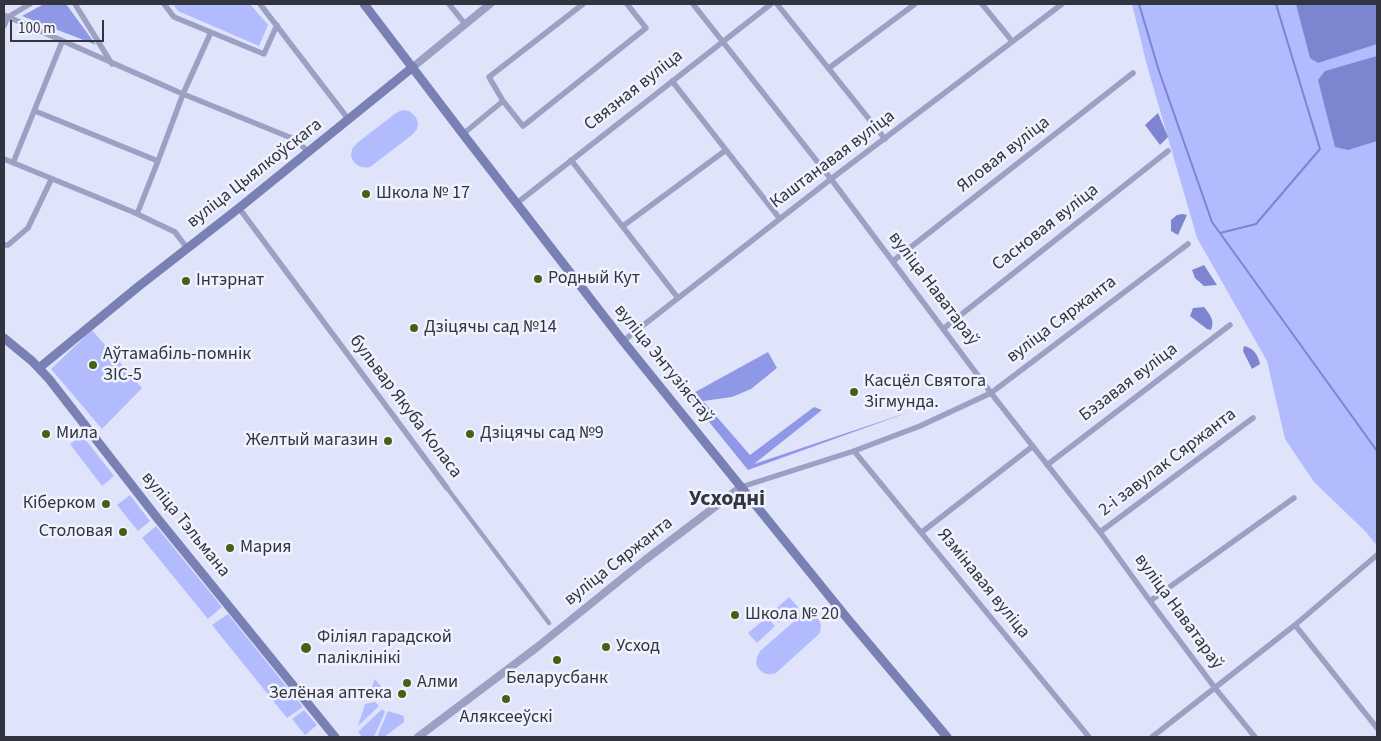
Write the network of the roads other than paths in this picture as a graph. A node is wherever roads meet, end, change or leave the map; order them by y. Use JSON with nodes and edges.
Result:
{"nodes":[{"id":1,"x":30,"y":4,"type":"edge"},
{"id":2,"x":75,"y":4,"type":"edge"},
{"id":3,"x":164,"y":4,"type":"edge"},
{"id":4,"x":260,"y":4,"type":"edge"},
{"id":5,"x":364,"y":4,"type":"edge"},
{"id":6,"x":449,"y":4,"type":"edge"},
{"id":7,"x":490,"y":4,"type":"edge"},
{"id":8,"x":583,"y":4,"type":"edge"},
{"id":9,"x":629,"y":4,"type":"edge"},
{"id":10,"x":693,"y":4,"type":"edge"},
{"id":11,"x":771,"y":4,"type":"edge"},
{"id":12,"x":777,"y":4,"type":"edge"},
{"id":13,"x":915,"y":4,"type":"edge"},
{"id":14,"x":982,"y":4,"type":"edge"},
{"id":15,"x":1060,"y":4,"type":"edge"},
{"id":16,"x":6,"y":16,"type":"edge"},
{"id":17,"x":464,"y":24,"type":"junction"},
{"id":18,"x":277,"y":25,"type":"junction"},
{"id":19,"x":4,"y":26,"type":"edge"},
{"id":20,"x":211,"y":32,"type":"junction"},
{"id":21,"x":1012,"y":41,"type":"junction"},
{"id":22,"x":62,"y":42,"type":"junction"},
{"id":23,"x":722,"y":42,"type":"junction"},
{"id":24,"x":112,"y":64,"type":"junction"},
{"id":25,"x":413,"y":67,"type":"junction"},
{"id":26,"x":829,"y":68,"type":"junction"},
{"id":27,"x":1133,"y":73,"type":"dead end"},
{"id":28,"x":672,"y":81,"type":"junction"},
{"id":29,"x":182,"y":94,"type":"junction"},
{"id":30,"x":503,"y":101,"type":"junction"},
{"id":31,"x":35,"y":111,"type":"junction"},
{"id":32,"x":350,"y":120,"type":"junction"},
{"id":33,"x":463,"y":134,"type":"junction"},
{"id":34,"x":885,"y":139,"type":"junction"},
{"id":35,"x":726,"y":150,"type":"junction"},
{"id":36,"x":1168,"y":151,"type":"dead end"},
{"id":37,"x":308,"y":152,"type":"junction"},
{"id":38,"x":4,"y":159,"type":"edge"},
{"id":39,"x":571,"y":160,"type":"junction"},
{"id":40,"x":158,"y":161,"type":"junction"},
{"id":41,"x":13,"y":162,"type":"junction"},
{"id":42,"x":831,"y":179,"type":"junction"},
{"id":43,"x":51,"y":180,"type":"junction"},
{"id":44,"x":516,"y":203,"type":"junction"},
{"id":45,"x":239,"y":208,"type":"junction"},
{"id":46,"x":135,"y":213,"type":"junction"},
{"id":47,"x":780,"y":219,"type":"junction"},
{"id":48,"x":623,"y":226,"type":"junction"},
{"id":49,"x":1188,"y":244,"type":"dead end"},
{"id":50,"x":4,"y":245,"type":"edge"},
{"id":51,"x":187,"y":248,"type":"junction"},
{"id":52,"x":893,"y":261,"type":"junction"},
{"id":53,"x":678,"y":298,"type":"junction"},
{"id":54,"x":1230,"y":326,"type":"dead end"},
{"id":55,"x":943,"y":329,"type":"junction"},
{"id":56,"x":4,"y":338,"type":"edge"},
{"id":57,"x":622,"y":341,"type":"junction"},
{"id":58,"x":39,"y":368,"type":"junction"},
{"id":59,"x":991,"y":393,"type":"junction"},
{"id":60,"x":1253,"y":418,"type":"dead end"},
{"id":61,"x":1032,"y":446,"type":"junction"},
{"id":62,"x":854,"y":451,"type":"junction"},
{"id":63,"x":1047,"y":465,"type":"junction"},
{"id":64,"x":741,"y":487,"type":"junction"},
{"id":65,"x":447,"y":488,"type":"joint"},
{"id":66,"x":1294,"y":498,"type":"dead end"},
{"id":67,"x":922,"y":532,"type":"junction"},
{"id":68,"x":1100,"y":532,"type":"junction"},
{"id":69,"x":1376,"y":560,"type":"edge"},
{"id":70,"x":1150,"y":601,"type":"junction"},
{"id":71,"x":549,"y":623,"type":"dead end"},
{"id":72,"x":1295,"y":625,"type":"junction"},
{"id":73,"x":1215,"y":688,"type":"junction"},
{"id":74,"x":1377,"y":728,"type":"edge"},
{"id":75,"x":335,"y":737,"type":"edge"},
{"id":76,"x":418,"y":737,"type":"edge"},
{"id":77,"x":947,"y":737,"type":"edge"},
{"id":78,"x":1089,"y":737,"type":"edge"},
{"id":79,"x":1152,"y":737,"type":"edge"},
{"id":80,"x":1255,"y":737,"type":"edge"}],
"edges":[{"from":1,"to":16,"type":"street"},
{"from":2,"to":24,"type":"street"},
{"from":3,"to":20,"type":"street"},
{"from":4,"to":18,"type":"street"},
{"from":5,"to":25,"type":"main road","name":"вуліца Энтузіястаў"},
{"from":6,"to":17,"type":"street"},
{"from":7,"to":17,"type":"street","name":"вуліца Цыялкоўскага"},
{"from":8,"to":30,"type":"street"},
{"from":9,"to":30,"type":"street"},
{"from":10,"to":23,"type":"street","name":"вуліца Наватараў"},
{"from":11,"to":23,"type":"street","name":"Связная вуліца"},
{"from":12,"to":26,"type":"street"},
{"from":13,"to":26,"type":"street"},
{"from":14,"to":21,"type":"street"},
{"from":15,"to":21,"type":"street","name":"Каштанавая вуліца"},
{"from":16,"to":19,"type":"street"},
{"from":16,"to":22,"type":"street"},
{"from":17,"to":25,"type":"street","name":"вуліца Цыялкоўскага"},
{"from":18,"to":20,"type":"street"},
{"from":18,"to":32,"type":"street"},
{"from":20,"to":29,"type":"street"},
{"from":21,"to":34,"type":"street","name":"Каштанавая вуліца"},
{"from":22,"to":24,"type":"street"},
{"from":22,"to":31,"type":"street"},
{"from":23,"to":28,"type":"street","name":"Связная вуліца"},
{"from":23,"to":42,"type":"street","name":"вуліца Наватараў"},
{"from":24,"to":29,"type":"street"},
{"from":25,"to":32,"type":"main road","name":"вуліца Цыялкоўскага"},
{"from":25,"to":33,"type":"main road","name":"вуліца Энтузіястаў"},
{"from":26,"to":34,"type":"street"},
{"from":27,"to":52,"type":"street","name":"Яловая вуліца"},
{"from":28,"to":35,"type":"street"},
{"from":28,"to":39,"type":"street","name":"Связная вуліца"},
{"from":29,"to":37,"type":"street"},
{"from":29,"to":40,"type":"street"},
{"from":30,"to":33,"type":"street"},
{"from":31,"to":40,"type":"street"},
{"from":31,"to":41,"type":"street"},
{"from":32,"to":37,"type":"main road","name":"вуліца Цыялкоўскага"},
{"from":33,"to":44,"type":"main road","name":"вуліца Энтузіястаў"},
{"from":34,"to":42,"type":"street","name":"Каштанавая вуліца"},
{"from":35,"to":47,"type":"street"},
{"from":35,"to":48,"type":"street"},
{"from":36,"to":55,"type":"street","name":"Сасновая вуліца"},
{"from":37,"to":45,"type":"main road","name":"вуліца Цыялкоўскага"},
{"from":38,"to":41,"type":"street"},
{"from":39,"to":44,"type":"street","name":"Связная вуліца"},
{"from":39,"to":48,"type":"street"},
{"from":40,"to":46,"type":"street"},
{"from":41,"to":43,"type":"street"},
{"from":42,"to":47,"type":"street","name":"Каштанавая вуліца"},
{"from":42,"to":52,"type":"street","name":"вуліца Наватараў"},
{"from":43,"to":46,"type":"street"},
{"from":43,"to":50,"type":"street"},
{"from":44,"to":57,"type":"main road","name":"вуліца Энтузіястаў"},
{"from":45,"to":51,"type":"main road","name":"вуліца Цыялкоўскага"},
{"from":45,"to":65,"type":"street","name":"бульвар Якуба Коласа"},
{"from":46,"to":51,"type":"street"},
{"from":47,"to":53,"type":"street","name":"Каштанавая вуліца"},
{"from":48,"to":53,"type":"street"},
{"from":49,"to":59,"type":"street","name":"вуліца Сяржанта"},
{"from":51,"to":58,"type":"main road","name":"вуліца Цыялкоўскага"},
{"from":52,"to":55,"type":"street","name":"вуліца Наватараў"},
{"from":53,"to":57,"type":"street","name":"Каштанавая вуліца"},
{"from":54,"to":63,"type":"street","name":"Бэзавая вуліца"},
{"from":55,"to":59,"type":"street","name":"вуліца Наватараў"},
{"from":56,"to":58,"type":"main road","name":"вуліца Тэльмана"},
{"from":57,"to":64,"type":"main road","name":"вуліца Энтузіястаў"},
{"from":58,"to":75,"type":"main road","name":"вуліца Тэльмана"},
{"from":59,"to":61,"type":"street","name":"вуліца Наватараў"},
{"from":59,"to":62,"type":"street","name":"вуліца Сяржанта"},
{"from":60,"to":68,"type":"street","name":"2-і завулак Сяржанта"},
{"from":61,"to":63,"type":"street","name":"вуліца Наватараў"},
{"from":61,"to":67,"type":"street"},
{"from":62,"to":64,"type":"street","name":"вуліца Сяржанта"},
{"from":62,"to":67,"type":"street","name":"Язмінавая вуліца"},
{"from":63,"to":68,"type":"street","name":"вуліца Наватараў"},
{"from":64,"to":76,"type":"street","name":"вуліца Сяржанта"},
{"from":64,"to":77,"type":"main road","name":"вуліца Энтузіястаў"},
{"from":65,"to":71,"type":"street","name":"бульвар Якуба Коласа"},
{"from":66,"to":70,"type":"street"},
{"from":67,"to":78,"type":"street","name":"Язмінавая вуліца"},
{"from":68,"to":70,"type":"street","name":"вуліца Наватараў"},
{"from":69,"to":72,"type":"street"},
{"from":70,"to":73,"type":"street","name":"вуліца Наватараў"},
{"from":72,"to":73,"type":"street"},
{"from":72,"to":74,"type":"street"},
{"from":73,"to":79,"type":"street"},
{"from":73,"to":80,"type":"street","name":"вуліца Наватараў"}]}
